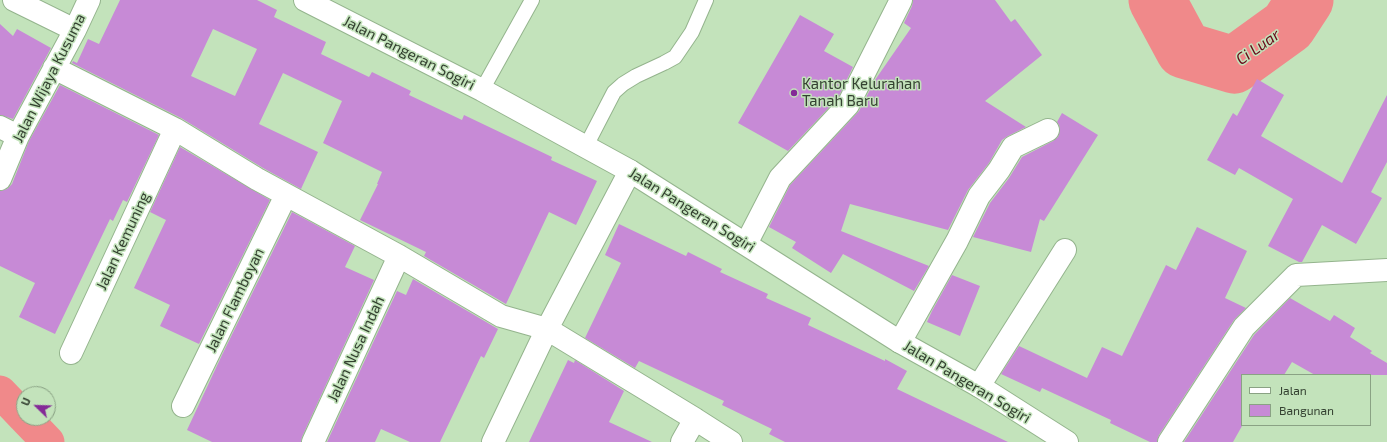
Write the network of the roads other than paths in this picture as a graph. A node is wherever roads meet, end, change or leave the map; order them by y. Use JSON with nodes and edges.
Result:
{"nodes":[{"id":1,"x":14,"y":0,"type":"edge"},
{"id":2,"x":89,"y":0,"type":"edge"},
{"id":3,"x":305,"y":0,"type":"edge"},
{"id":4,"x":532,"y":0,"type":"edge"},
{"id":5,"x":706,"y":0,"type":"edge"},
{"id":6,"x":900,"y":0,"type":"edge"},
{"id":7,"x":75,"y":30,"type":"junction"},
{"id":8,"x":54,"y":68,"type":"junction"},
{"id":9,"x":482,"y":90,"type":"junction"},
{"id":10,"x":175,"y":129,"type":"junction"},
{"id":11,"x":1048,"y":130,"type":"dead end"},
{"id":12,"x":9,"y":131,"type":"edge"},
{"id":13,"x":585,"y":148,"type":"junction"},
{"id":14,"x":630,"y":171,"type":"junction"},
{"id":15,"x":0,"y":179,"type":"edge"},
{"id":16,"x":286,"y":195,"type":"junction"},
{"id":17,"x":746,"y":244,"type":"junction"},
{"id":18,"x":1066,"y":250,"type":"dead end"},
{"id":19,"x":399,"y":256,"type":"junction"},
{"id":20,"x":1387,"y":270,"type":"edge"},
{"id":21,"x":548,"y":329,"type":"junction"},
{"id":22,"x":900,"y":342,"type":"junction"},
{"id":23,"x":71,"y":353,"type":"dead end"},
{"id":24,"x":979,"y":386,"type":"junction"},
{"id":25,"x":183,"y":406,"type":"dead end"},
{"id":26,"x":695,"y":419,"type":"junction"},
{"id":27,"x":313,"y":442,"type":"edge"},
{"id":28,"x":494,"y":442,"type":"edge"},
{"id":29,"x":682,"y":442,"type":"edge"},
{"id":30,"x":731,"y":442,"type":"edge"},
{"id":31,"x":1067,"y":442,"type":"edge"},
{"id":32,"x":1169,"y":442,"type":"edge"}],
"edges":[{"from":1,"to":7,"type":"street"},
{"from":2,"to":7,"type":"street","name":"Jalan Wijaya Kusuma"},
{"from":3,"to":9,"type":"street","name":"Jalan Pangeran Sogiri"},
{"from":4,"to":9,"type":"lane"},
{"from":5,"to":13,"type":"lane"},
{"from":6,"to":17,"type":"street"},
{"from":7,"to":8,"type":"street","name":"Jalan Wijaya Kusuma"},
{"from":8,"to":10,"type":"street"},
{"from":8,"to":12,"type":"street","name":"Jalan Wijaya Kusuma"},
{"from":9,"to":13,"type":"street","name":"Jalan Pangeran Sogiri"},
{"from":10,"to":16,"type":"street"},
{"from":10,"to":23,"type":"street","name":"Jalan Kemuning"},
{"from":11,"to":22,"type":"street"},
{"from":12,"to":15,"type":"street","name":"Jalan Wijaya Kusuma"},
{"from":13,"to":14,"type":"street","name":"Jalan Pangeran Sogiri"},
{"from":14,"to":17,"type":"street","name":"Jalan Pangeran Sogiri"},
{"from":14,"to":21,"type":"street"},
{"from":16,"to":19,"type":"street"},
{"from":16,"to":25,"type":"street","name":"Jalan Flamboyan"},
{"from":17,"to":22,"type":"street","name":"Jalan Pangeran Sogiri"},
{"from":18,"to":24,"type":"street"},
{"from":19,"to":21,"type":"street"},
{"from":19,"to":27,"type":"street","name":"Jalan Nusa Indah"},
{"from":20,"to":32,"type":"street"},
{"from":21,"to":26,"type":"street"},
{"from":21,"to":28,"type":"street"},
{"from":22,"to":24,"type":"street","name":"Jalan Pangeran Sogiri"},
{"from":24,"to":31,"type":"street","name":"Jalan Pangeran Sogiri"},
{"from":26,"to":29,"type":"street"},
{"from":26,"to":30,"type":"street"}]}
